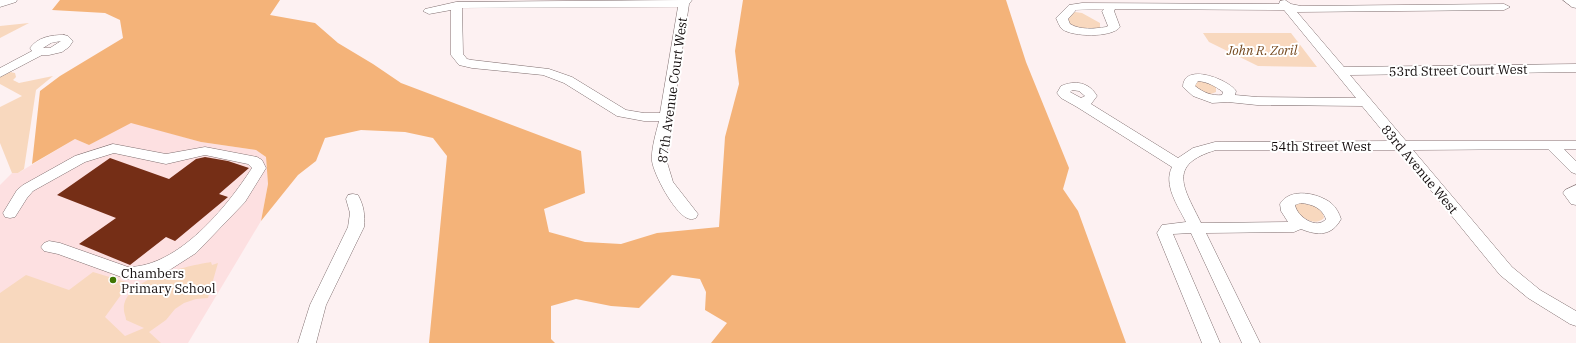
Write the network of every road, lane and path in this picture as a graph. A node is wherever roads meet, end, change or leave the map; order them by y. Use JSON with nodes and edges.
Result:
{"nodes":[{"id":1,"x":12,"y":0,"type":"edge"},
{"id":2,"x":1568,"y":0,"type":"edge"},
{"id":3,"x":685,"y":2,"type":"edge"},
{"id":4,"x":0,"y":4,"type":"edge"},
{"id":5,"x":456,"y":4,"type":"junction"},
{"id":6,"x":1284,"y":4,"type":"edge"},
{"id":7,"x":1576,"y":4,"type":"edge"},
{"id":8,"x":1111,"y":7,"type":"dead end"},
{"id":9,"x":1504,"y":8,"type":"dead end"},
{"id":10,"x":429,"y":11,"type":"dead end"},
{"id":11,"x":39,"y":52,"type":"dead end"},
{"id":12,"x":1576,"y":68,"type":"edge"},
{"id":13,"x":1340,"y":71,"type":"junction"},
{"id":14,"x":0,"y":74,"type":"edge"},
{"id":15,"x":1228,"y":98,"type":"dead end"},
{"id":16,"x":1365,"y":102,"type":"junction"},
{"id":17,"x":1082,"y":104,"type":"dead end"},
{"id":18,"x":666,"y":117,"type":"junction"},
{"id":19,"x":1400,"y":145,"type":"junction"},
{"id":20,"x":1551,"y":145,"type":"junction"},
{"id":21,"x":1576,"y":145,"type":"edge"},
{"id":22,"x":1184,"y":160,"type":"junction"},
{"id":23,"x":1576,"y":169,"type":"edge"},
{"id":24,"x":1576,"y":190,"type":"edge"},
{"id":25,"x":353,"y":199,"type":"dead end"},
{"id":26,"x":1576,"y":200,"type":"edge"},
{"id":27,"x":10,"y":213,"type":"dead end"},
{"id":28,"x":691,"y":214,"type":"dead end"},
{"id":29,"x":1298,"y":222,"type":"dead end"},
{"id":30,"x":1197,"y":228,"type":"junction"},
{"id":31,"x":49,"y":247,"type":"dead end"},
{"id":32,"x":1576,"y":319,"type":"edge"},
{"id":33,"x":307,"y":343,"type":"edge"},
{"id":34,"x":1211,"y":343,"type":"edge"},
{"id":35,"x":1250,"y":343,"type":"edge"}],
"edges":[{"from":1,"to":4,"type":"street"},
{"from":2,"to":7,"type":"street"},
{"from":3,"to":5,"type":"street"},
{"from":3,"to":18,"type":"street","name":"87th Avenue Court West"},
{"from":5,"to":10,"type":"street"},
{"from":5,"to":18,"type":"street"},
{"from":6,"to":8,"type":"street"},
{"from":6,"to":9,"type":"street"},
{"from":6,"to":13,"type":"street","name":"83rd Avenue West"},
{"from":11,"to":14,"type":"street"},
{"from":12,"to":13,"type":"street","name":"53rd Street Court West"},
{"from":13,"to":16,"type":"street","name":"83rd Avenue West"},
{"from":15,"to":16,"type":"street"},
{"from":16,"to":19,"type":"street","name":"83rd Avenue West"},
{"from":17,"to":22,"type":"street"},
{"from":18,"to":28,"type":"street","name":"87th Avenue Court West"},
{"from":19,"to":20,"type":"street","name":"54th Street West"},
{"from":19,"to":22,"type":"street","name":"54th Street West"},
{"from":19,"to":32,"type":"street","name":"83rd Avenue West"},
{"from":20,"to":21,"type":"street","name":"54th Street West"},
{"from":20,"to":23,"type":"street"},
{"from":22,"to":30,"type":"street"},
{"from":24,"to":26,"type":"street"},
{"from":25,"to":33,"type":"street"},
{"from":27,"to":31,"type":"street"},
{"from":29,"to":30,"type":"street"},
{"from":30,"to":34,"type":"street"},
{"from":30,"to":35,"type":"street"}]}
